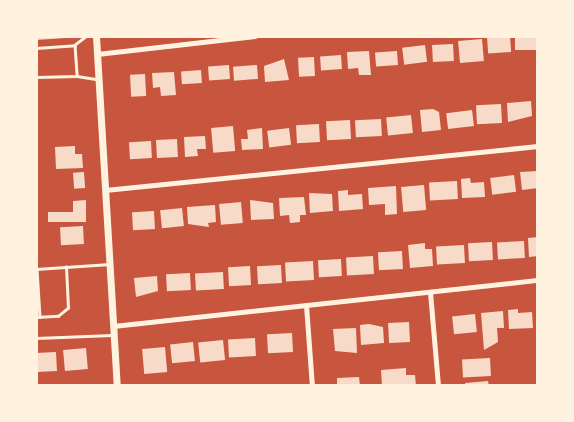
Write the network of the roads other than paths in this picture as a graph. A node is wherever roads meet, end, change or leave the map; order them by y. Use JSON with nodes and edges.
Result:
{"nodes":[{"id":1,"x":87,"y":36,"type":"edge"},
{"id":2,"x":96,"y":36,"type":"edge"},
{"id":3,"x":255,"y":36,"type":"edge"},
{"id":4,"x":75,"y":45,"type":"junction"},
{"id":5,"x":36,"y":48,"type":"edge"},
{"id":6,"x":97,"y":54,"type":"junction"},
{"id":7,"x":77,"y":76,"type":"junction"},
{"id":8,"x":36,"y":78,"type":"edge"},
{"id":9,"x":98,"y":79,"type":"junction"},
{"id":10,"x":538,"y":146,"type":"edge"},
{"id":11,"x":105,"y":190,"type":"junction"},
{"id":12,"x":110,"y":264,"type":"junction"},
{"id":13,"x":66,"y":267,"type":"junction"},
{"id":14,"x":37,"y":269,"type":"edge"},
{"id":15,"x":538,"y":280,"type":"edge"},
{"id":16,"x":430,"y":292,"type":"junction"},
{"id":17,"x":306,"y":305,"type":"junction"},
{"id":18,"x":38,"y":317,"type":"edge"},
{"id":19,"x":113,"y":326,"type":"junction"},
{"id":20,"x":114,"y":334,"type":"junction"},
{"id":21,"x":36,"y":338,"type":"edge"},
{"id":22,"x":117,"y":386,"type":"edge"},
{"id":23,"x":312,"y":386,"type":"edge"},
{"id":24,"x":438,"y":386,"type":"edge"}],
"edges":[{"from":1,"to":4,"type":"lane"},
{"from":2,"to":6,"type":"main road"},
{"from":3,"to":6,"type":"street"},
{"from":4,"to":5,"type":"lane"},
{"from":4,"to":7,"type":"lane"},
{"from":6,"to":9,"type":"main road"},
{"from":7,"to":8,"type":"lane"},
{"from":7,"to":9,"type":"lane"},
{"from":9,"to":11,"type":"main road"},
{"from":10,"to":11,"type":"street"},
{"from":11,"to":12,"type":"main road"},
{"from":12,"to":13,"type":"lane"},
{"from":12,"to":19,"type":"main road"},
{"from":13,"to":14,"type":"lane"},
{"from":13,"to":18,"type":"lane"},
{"from":14,"to":18,"type":"lane"},
{"from":15,"to":16,"type":"street"},
{"from":16,"to":17,"type":"street"},
{"from":16,"to":24,"type":"street"},
{"from":17,"to":19,"type":"street"},
{"from":17,"to":23,"type":"street"},
{"from":19,"to":20,"type":"main road"},
{"from":20,"to":21,"type":"lane"},
{"from":20,"to":22,"type":"main road"}]}
